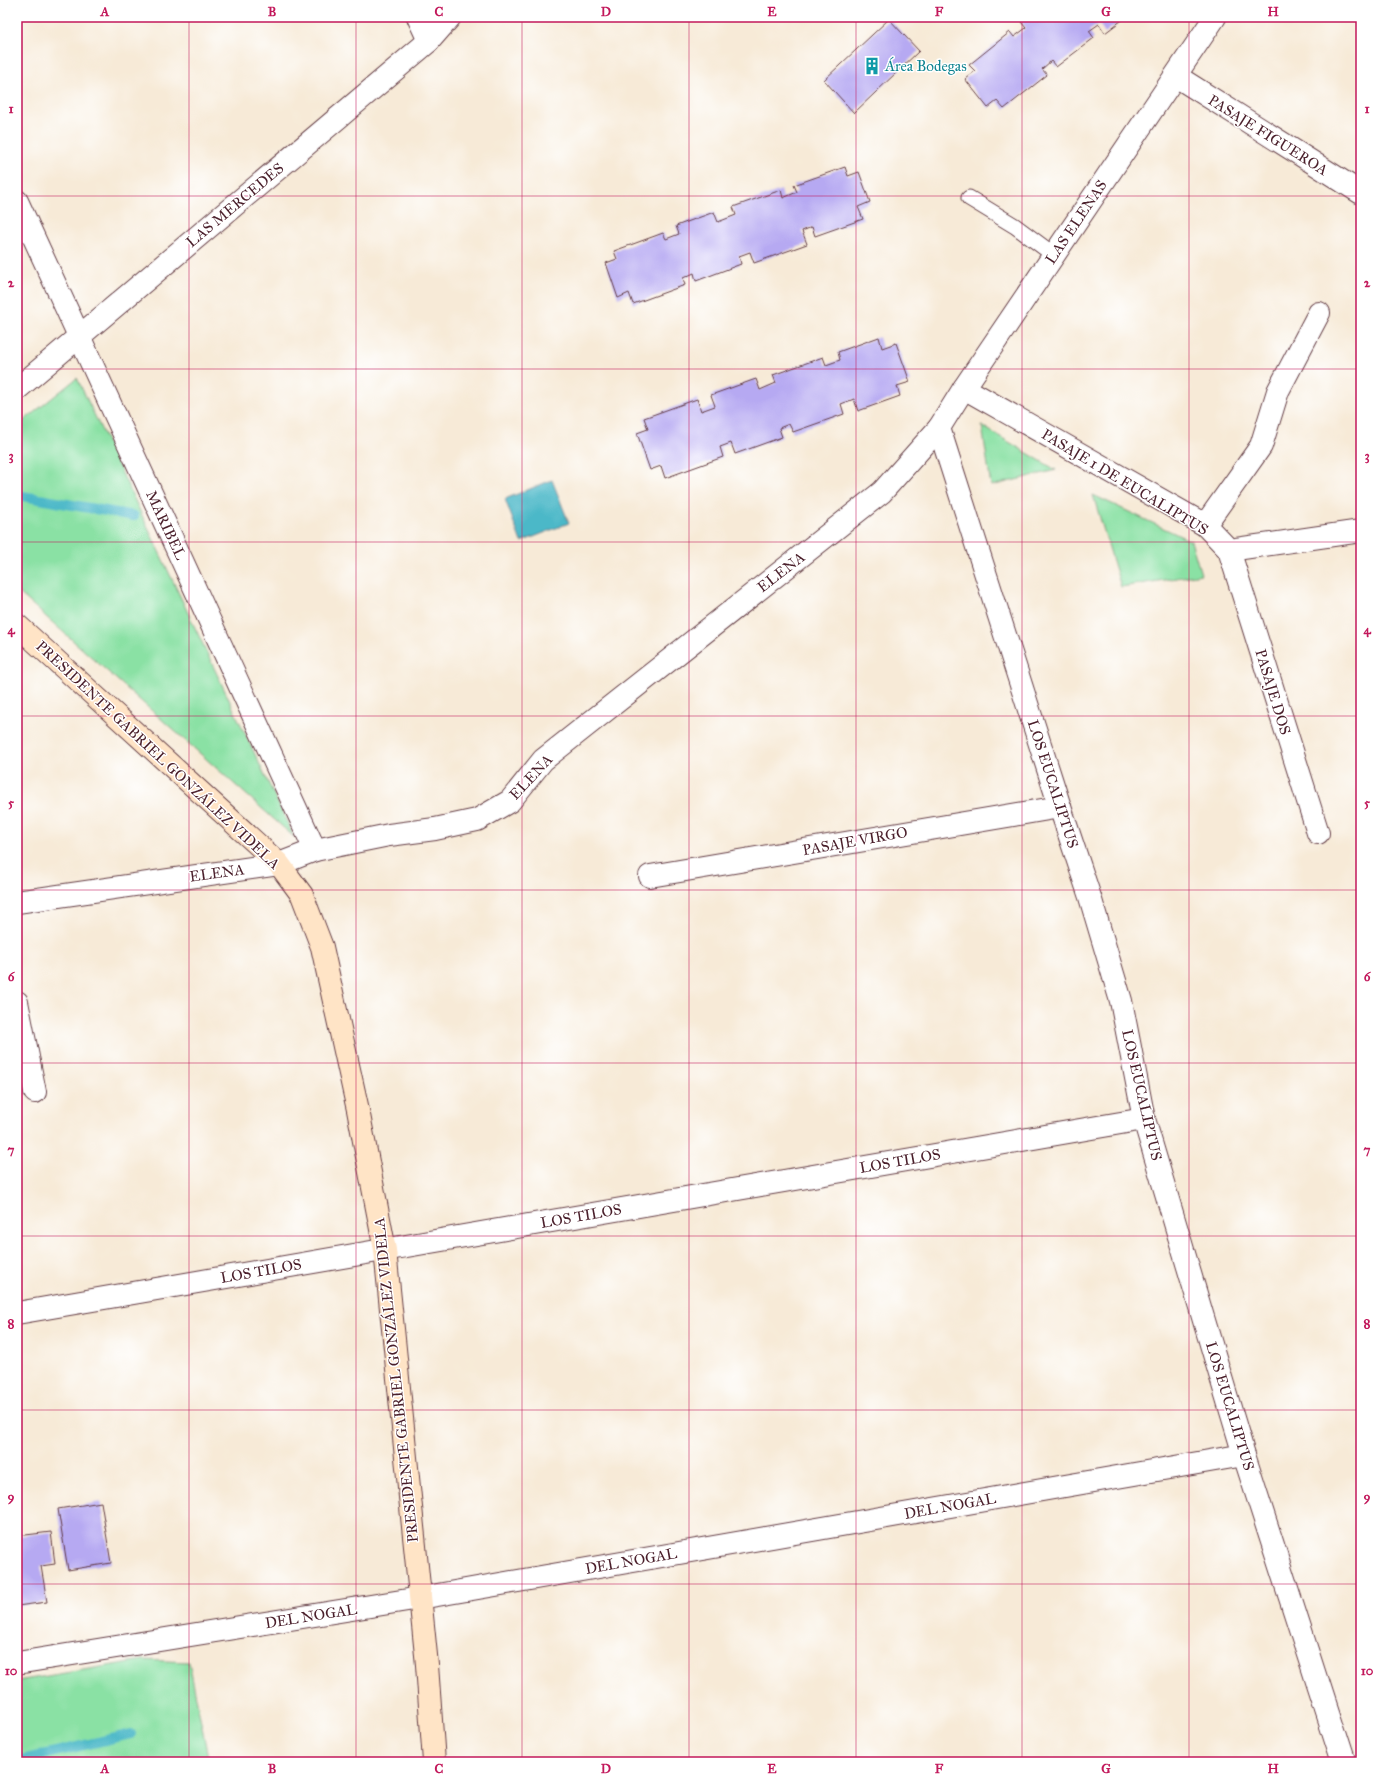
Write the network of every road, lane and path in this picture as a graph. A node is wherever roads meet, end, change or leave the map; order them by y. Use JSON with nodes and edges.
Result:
{"nodes":[{"id":1,"x":418,"y":17,"type":"edge"},
{"id":2,"x":450,"y":17,"type":"edge"},
{"id":3,"x":1215,"y":17,"type":"edge"},
{"id":4,"x":430,"y":41,"type":"junction"},
{"id":5,"x":1176,"y":76,"type":"junction"},
{"id":6,"x":1361,"y":193,"type":"edge"},
{"id":7,"x":969,"y":198,"type":"dead end"},
{"id":8,"x":17,"y":201,"type":"edge"},
{"id":9,"x":1054,"y":255,"type":"junction"},
{"id":10,"x":1319,"y":313,"type":"dead end"},
{"id":11,"x":79,"y":337,"type":"junction"},
{"id":12,"x":964,"y":388,"type":"junction"},
{"id":13,"x":17,"y":389,"type":"edge"},
{"id":14,"x":939,"y":428,"type":"junction"},
{"id":15,"x":1205,"y":525,"type":"junction"},
{"id":16,"x":1361,"y":531,"type":"edge"},
{"id":17,"x":1229,"y":550,"type":"junction"},
{"id":18,"x":17,"y":625,"type":"edge"},
{"id":19,"x":1060,"y":807,"type":"junction"},
{"id":20,"x":1318,"y":833,"type":"dead end"},
{"id":21,"x":314,"y":850,"type":"junction"},
{"id":22,"x":279,"y":864,"type":"junction"},
{"id":23,"x":650,"y":876,"type":"dead end"},
{"id":24,"x":17,"y":902,"type":"edge"},
{"id":25,"x":17,"y":1002,"type":"edge"},
{"id":26,"x":35,"y":1092,"type":"dead end"},
{"id":27,"x":1144,"y":1119,"type":"junction"},
{"id":28,"x":385,"y":1250,"type":"junction"},
{"id":29,"x":17,"y":1313,"type":"edge"},
{"id":30,"x":1244,"y":1455,"type":"junction"},
{"id":31,"x":420,"y":1598,"type":"junction"},
{"id":32,"x":17,"y":1663,"type":"edge"},
{"id":33,"x":434,"y":1762,"type":"edge"},
{"id":34,"x":1343,"y":1762,"type":"edge"}],
"edges":[{"from":1,"to":4,"type":"street"},
{"from":2,"to":4,"type":"street","name":"LAS MERCEDES"},
{"from":3,"to":5,"type":"street","name":"LAS ELENAS"},
{"from":4,"to":11,"type":"street","name":"LAS MERCEDES"},
{"from":5,"to":6,"type":"street","name":"PASAJE FIGUEROA"},
{"from":5,"to":9,"type":"street","name":"LAS ELENAS"},
{"from":7,"to":9,"type":"lane"},
{"from":8,"to":11,"type":"street","name":"MARIBEL"},
{"from":9,"to":12,"type":"street","name":"LAS ELENAS"},
{"from":10,"to":15,"type":"street"},
{"from":11,"to":13,"type":"street","name":"LAS MERCEDES"},
{"from":11,"to":21,"type":"street","name":"MARIBEL"},
{"from":12,"to":14,"type":"street","name":"LAS ELENAS"},
{"from":12,"to":15,"type":"street","name":"PASAJE 1 DE EUCALIPTUS"},
{"from":14,"to":19,"type":"street","name":"LOS EUCALIPTUS"},
{"from":14,"to":21,"type":"street","name":"ELENA"},
{"from":15,"to":17,"type":"street","name":"PASAJE 1 DE EUCALIPTUS"},
{"from":16,"to":17,"type":"street"},
{"from":17,"to":20,"type":"street","name":"PASAJE DOS"},
{"from":18,"to":22,"type":"main road","name":"PRESIDENTE GABRIEL GONZÁLEZ VIDELA"},
{"from":19,"to":23,"type":"street","name":"PASAJE VIRGO"},
{"from":19,"to":27,"type":"street","name":"LOS EUCALIPTUS"},
{"from":21,"to":22,"type":"street","name":"ELENA"},
{"from":22,"to":24,"type":"street","name":"ELENA"},
{"from":22,"to":28,"type":"main road","name":"PRESIDENTE GABRIEL GONZÁLEZ VIDELA"},
{"from":25,"to":26,"type":"street"},
{"from":27,"to":28,"type":"street","name":"LOS TILOS"},
{"from":27,"to":30,"type":"street","name":"LOS EUCALIPTUS"},
{"from":28,"to":29,"type":"street","name":"LOS TILOS"},
{"from":28,"to":31,"type":"main road","name":"PRESIDENTE GABRIEL GONZÁLEZ VIDELA"},
{"from":30,"to":31,"type":"street","name":"DEL NOGAL"},
{"from":30,"to":34,"type":"street","name":"LOS EUCALIPTUS"},
{"from":31,"to":32,"type":"street","name":"DEL NOGAL"},
{"from":31,"to":33,"type":"main road","name":"PRESIDENTE GABRIEL GONZÁLEZ VIDELA"}]}
